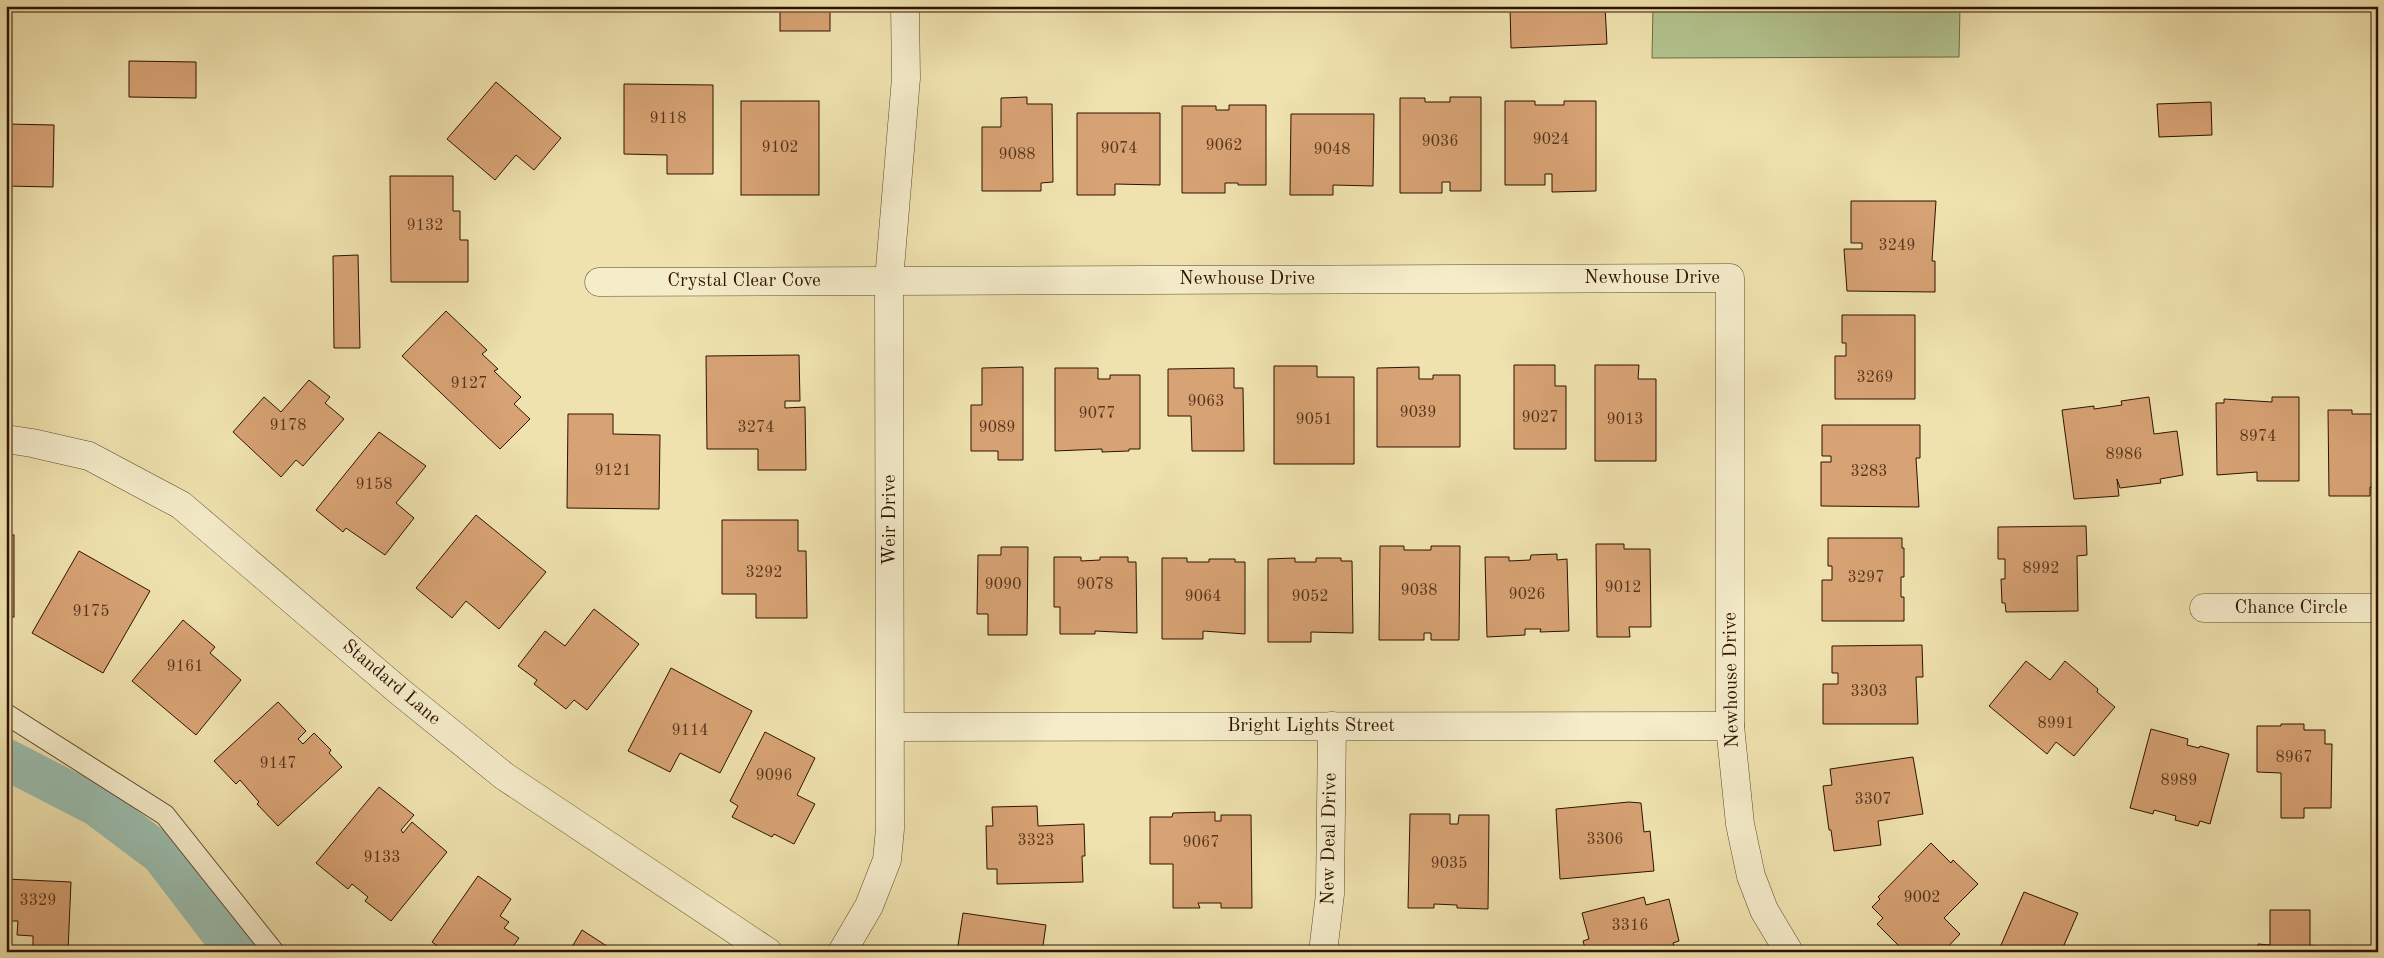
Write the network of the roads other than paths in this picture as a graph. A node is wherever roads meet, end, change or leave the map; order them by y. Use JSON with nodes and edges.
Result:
{"nodes":[{"id":1,"x":905,"y":6,"type":"edge"},
{"id":2,"x":889,"y":280,"type":"junction"},
{"id":3,"x":599,"y":282,"type":"dead end"},
{"id":4,"x":6,"y":440,"type":"edge"},
{"id":5,"x":2204,"y":608,"type":"dead end"},
{"id":6,"x":2378,"y":608,"type":"edge"},
{"id":7,"x":6,"y":714,"type":"edge"},
{"id":8,"x":1332,"y":726,"type":"junction"},
{"id":9,"x":1730,"y":726,"type":"junction"},
{"id":10,"x":891,"y":727,"type":"junction"},
{"id":11,"x":274,"y":952,"type":"edge"},
{"id":12,"x":768,"y":952,"type":"edge"},
{"id":13,"x":842,"y":952,"type":"edge"},
{"id":14,"x":1323,"y":952,"type":"edge"},
{"id":15,"x":1789,"y":952,"type":"edge"}],
"edges":[{"from":1,"to":2,"type":"street","name":"Weir Drive"},
{"from":2,"to":3,"type":"street","name":"Crystal Clear Cove"},
{"from":2,"to":9,"type":"street","name":"Newhouse Drive"},
{"from":2,"to":10,"type":"street","name":"Weir Drive"},
{"from":4,"to":12,"type":"street","name":"Standard Lane"},
{"from":5,"to":6,"type":"street","name":"Chance Circle"},
{"from":7,"to":11,"type":"lane"},
{"from":8,"to":9,"type":"street","name":"Bright Lights Street"},
{"from":8,"to":10,"type":"street","name":"Bright Lights Street"},
{"from":8,"to":14,"type":"street","name":"New Deal Drive"},
{"from":9,"to":15,"type":"street","name":"Newhouse Drive"},
{"from":10,"to":13,"type":"street","name":"Weir Drive"}]}
